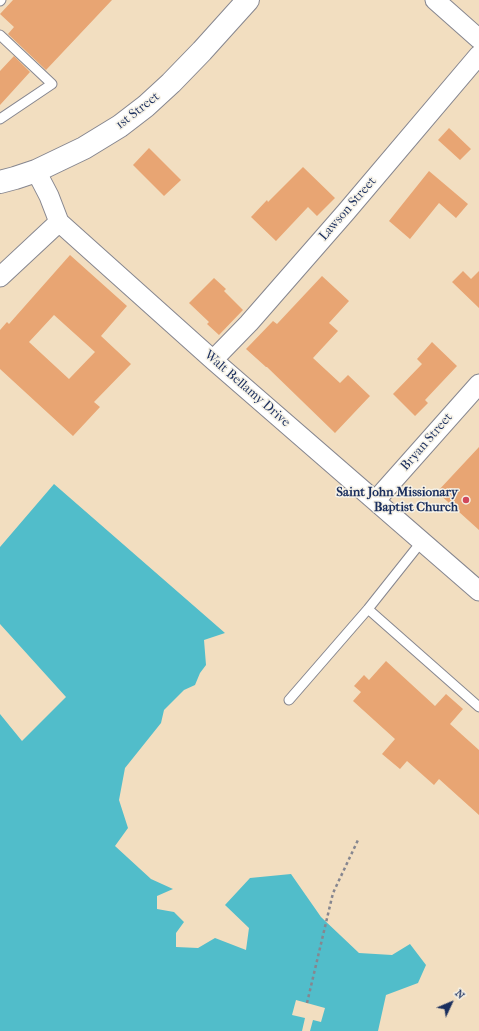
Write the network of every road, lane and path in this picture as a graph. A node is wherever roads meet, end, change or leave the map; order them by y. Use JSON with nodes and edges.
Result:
{"nodes":[{"id":1,"x":248,"y":0,"type":"edge"},
{"id":2,"x":435,"y":0,"type":"edge"},
{"id":3,"x":0,"y":35,"type":"edge"},
{"id":4,"x":479,"y":40,"type":"edge"},
{"id":5,"x":479,"y":54,"type":"edge"},
{"id":6,"x":0,"y":120,"type":"edge"},
{"id":7,"x":36,"y":170,"type":"junction"},
{"id":8,"x":0,"y":182,"type":"edge"},
{"id":9,"x":59,"y":222,"type":"junction"},
{"id":10,"x":0,"y":277,"type":"edge"},
{"id":11,"x":213,"y":360,"type":"junction"},
{"id":12,"x":479,"y":384,"type":"edge"},
{"id":13,"x":376,"y":500,"type":"junction"},
{"id":14,"x":422,"y":541,"type":"junction"},
{"id":15,"x":479,"y":591,"type":"edge"},
{"id":16,"x":368,"y":609,"type":"junction"},
{"id":17,"x":289,"y":700,"type":"dead end"},
{"id":18,"x":479,"y":707,"type":"edge"},
{"id":19,"x":358,"y":840,"type":"dead end"},
{"id":20,"x":307,"y":1003,"type":"dead end"}],
"edges":[{"from":1,"to":7,"type":"main road","name":"1st Street"},
{"from":2,"to":4,"type":"street"},
{"from":3,"to":6,"type":"lane"},
{"from":5,"to":11,"type":"street","name":"Lawson Street"},
{"from":7,"to":8,"type":"main road","name":"1st Street"},
{"from":7,"to":9,"type":"street","name":"Walt Bellamy Drive"},
{"from":9,"to":10,"type":"street"},
{"from":9,"to":11,"type":"street","name":"Walt Bellamy Drive"},
{"from":11,"to":13,"type":"street","name":"Walt Bellamy Drive"},
{"from":12,"to":13,"type":"street","name":"Bryan Street"},
{"from":13,"to":14,"type":"street","name":"Walt Bellamy Drive"},
{"from":14,"to":15,"type":"street","name":"Walt Bellamy Drive"},
{"from":14,"to":16,"type":"lane"},
{"from":16,"to":17,"type":"lane"},
{"from":16,"to":18,"type":"lane"},
{"from":19,"to":20,"type":"path"}]}
